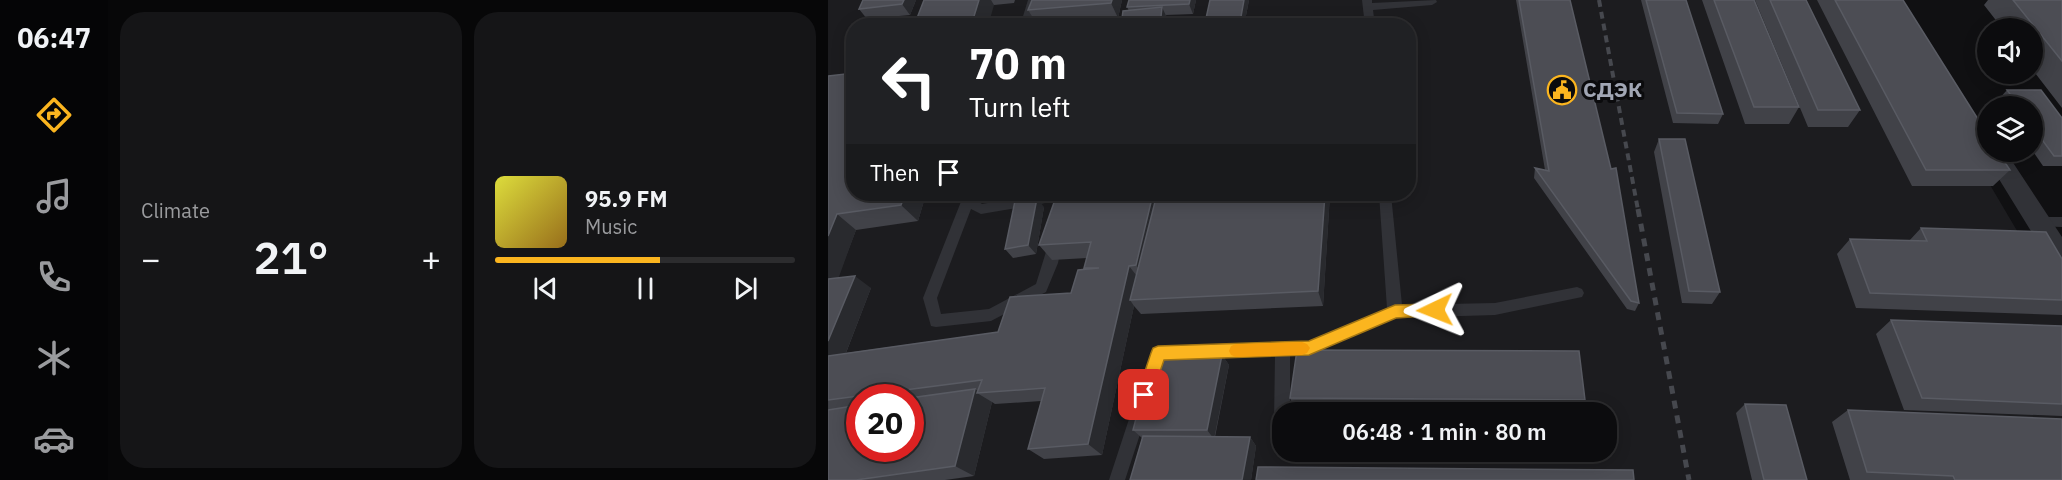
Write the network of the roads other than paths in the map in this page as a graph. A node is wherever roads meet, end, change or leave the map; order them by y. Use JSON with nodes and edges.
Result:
{"nodes":[{"id":1,"x":1033,"y":0,"type":"edge"},
{"id":2,"x":1432,"y":2,"type":"dead end"},
{"id":3,"x":1368,"y":4,"type":"edge"},
{"id":4,"x":1027,"y":18,"type":"edge"},
{"id":5,"x":2004,"y":162,"type":"edge"},
{"id":6,"x":966,"y":201,"type":"edge"},
{"id":7,"x":972,"y":201,"type":"edge"},
{"id":8,"x":1028,"y":201,"type":"edge"},
{"id":9,"x":1386,"y":201,"type":"edge"},
{"id":10,"x":2050,"y":222,"type":"edge"},
{"id":11,"x":1059,"y":228,"type":"edge"},
{"id":12,"x":2062,"y":259,"type":"edge"},
{"id":13,"x":1577,"y":293,"type":"dead end"},
{"id":14,"x":1395,"y":312,"type":"junction"},
{"id":15,"x":1283,"y":349,"type":"junction"},
{"id":16,"x":1282,"y":402,"type":"edge"},
{"id":17,"x":1117,"y":480,"type":"edge"}],
"edges":[{"from":1,"to":4,"type":"lane"},
{"from":2,"to":3,"type":"lane"},
{"from":5,"to":10,"type":"street"},
{"from":6,"to":11,"type":"lane"},
{"from":7,"to":8,"type":"lane"},
{"from":9,"to":14,"type":"lane"},
{"from":10,"to":12,"type":"street"},
{"from":13,"to":14,"type":"lane"},
{"from":14,"to":15,"type":"lane"},
{"from":15,"to":16,"type":"lane"},
{"from":15,"to":17,"type":"lane"}]}
